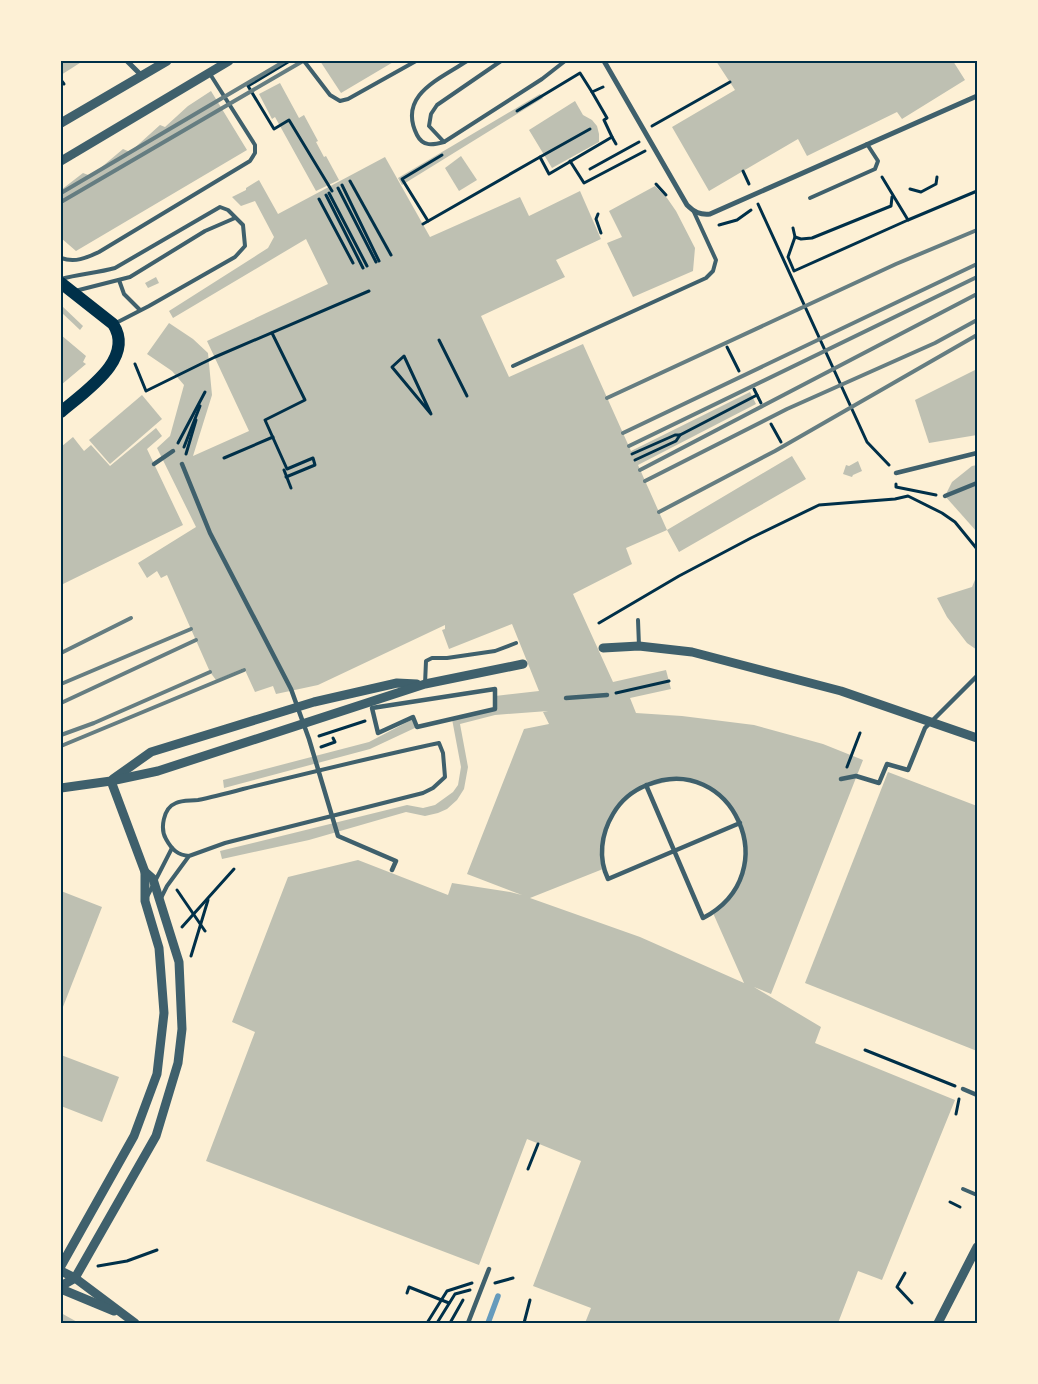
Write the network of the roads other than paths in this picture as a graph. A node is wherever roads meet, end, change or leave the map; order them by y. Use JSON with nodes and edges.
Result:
{"nodes":[{"id":1,"x":127,"y":61,"type":"edge"},
{"id":2,"x":167,"y":61,"type":"edge"},
{"id":3,"x":229,"y":61,"type":"edge"},
{"id":4,"x":304,"y":61,"type":"edge"},
{"id":5,"x":416,"y":61,"type":"edge"},
{"id":6,"x":467,"y":61,"type":"edge"},
{"id":7,"x":501,"y":61,"type":"edge"},
{"id":8,"x":565,"y":61,"type":"edge"},
{"id":9,"x":604,"y":61,"type":"edge"},
{"id":10,"x":210,"y":74,"type":"junction"},
{"id":11,"x":142,"y":76,"type":"junction"},
{"id":12,"x":977,"y":96,"type":"edge"},
{"id":13,"x":61,"y":123,"type":"edge"},
{"id":14,"x":444,"y":142,"type":"junction"},
{"id":15,"x":867,"y":144,"type":"junction"},
{"id":16,"x":61,"y":161,"type":"edge"},
{"id":17,"x":810,"y":198,"type":"dead end"},
{"id":18,"x":693,"y":210,"type":"junction"},
{"id":19,"x":235,"y":218,"type":"junction"},
{"id":20,"x":61,"y":258,"type":"edge"},
{"id":21,"x":61,"y":278,"type":"edge"},
{"id":22,"x":119,"y":280,"type":"junction"},
{"id":23,"x":61,"y":283,"type":"edge"},
{"id":24,"x":73,"y":292,"type":"junction"},
{"id":25,"x":140,"y":310,"type":"junction"},
{"id":26,"x":113,"y":324,"type":"junction"},
{"id":27,"x":513,"y":366,"type":"dead end"},
{"id":28,"x":61,"y":412,"type":"edge"},
{"id":29,"x":173,"y":451,"type":"road end"},
{"id":30,"x":977,"y":453,"type":"edge"},
{"id":31,"x":154,"y":464,"type":"dead end"},
{"id":32,"x":182,"y":464,"type":"road end"},
{"id":33,"x":896,"y":473,"type":"road end"},
{"id":34,"x":977,"y":483,"type":"edge"},
{"id":35,"x":945,"y":496,"type":"road end"},
{"id":36,"x":638,"y":620,"type":"dead end"},
{"id":37,"x":516,"y":643,"type":"dead end"},
{"id":38,"x":639,"y":646,"type":"junction"},
{"id":39,"x":603,"y":648,"type":"dead end"},
{"id":40,"x":523,"y":664,"type":"dead end"},
{"id":41,"x":977,"y":676,"type":"edge"},
{"id":42,"x":425,"y":684,"type":"junction"},
{"id":43,"x":299,"y":693,"type":"dead end"},
{"id":44,"x":293,"y":694,"type":"junction"},
{"id":45,"x":607,"y":695,"type":"road end"},
{"id":46,"x":566,"y":698,"type":"dead end"},
{"id":47,"x":374,"y":718,"type":"joint"},
{"id":48,"x":977,"y":738,"type":"edge"},
{"id":49,"x":841,"y":778,"type":"road end"},
{"id":50,"x":111,"y":781,"type":"junction"},
{"id":51,"x":646,"y":785,"type":"junction"},
{"id":52,"x":61,"y":788,"type":"edge"},
{"id":53,"x":740,"y":823,"type":"junction"},
{"id":54,"x":172,"y":848,"type":"junction"},
{"id":55,"x":674,"y":851,"type":"junction"},
{"id":56,"x":189,"y":856,"type":"junction"},
{"id":57,"x":392,"y":870,"type":"dead end"},
{"id":58,"x":145,"y":872,"type":"junction"},
{"id":59,"x":154,"y":883,"type":"junction"},
{"id":60,"x":160,"y":900,"type":"junction"},
{"id":61,"x":145,"y":901,"type":"junction"},
{"id":62,"x":963,"y":1089,"type":"road end"},
{"id":63,"x":977,"y":1094,"type":"edge"},
{"id":64,"x":963,"y":1190,"type":"dead end"},
{"id":65,"x":977,"y":1195,"type":"edge"},
{"id":66,"x":977,"y":1246,"type":"edge"},
{"id":67,"x":61,"y":1266,"type":"edge"},
{"id":68,"x":489,"y":1269,"type":"dead end"},
{"id":69,"x":61,"y":1271,"type":"edge"},
{"id":70,"x":75,"y":1278,"type":"junction"},
{"id":71,"x":61,"y":1288,"type":"edge"},
{"id":72,"x":124,"y":1314,"type":"junction"},
{"id":73,"x":135,"y":1323,"type":"edge"},
{"id":74,"x":468,"y":1323,"type":"edge"},
{"id":75,"x":938,"y":1323,"type":"edge"}],
"edges":[{"from":1,"to":11,"type":"street"},
{"from":2,"to":11,"type":"street"},
{"from":3,"to":10,"type":"street"},
{"from":4,"to":5,"type":"lane"},
{"from":6,"to":14,"type":"lane"},
{"from":7,"to":14,"type":"lane"},
{"from":8,"to":14,"type":"lane"},
{"from":9,"to":18,"type":"street"},
{"from":10,"to":16,"type":"street"},
{"from":10,"to":20,"type":"lane"},
{"from":11,"to":13,"type":"street"},
{"from":12,"to":15,"type":"street"},
{"from":15,"to":17,"type":"lane"},
{"from":15,"to":18,"type":"street"},
{"from":18,"to":27,"type":"lane"},
{"from":19,"to":21,"type":"lane"},
{"from":19,"to":22,"type":"lane"},
{"from":19,"to":25,"type":"lane"},
{"from":22,"to":24,"type":"lane"},
{"from":22,"to":25,"type":"lane"},
{"from":23,"to":24,"type":"main road"},
{"from":24,"to":26,"type":"main road"},
{"from":25,"to":26,"type":"lane"},
{"from":26,"to":28,"type":"main road"},
{"from":29,"to":31,"type":"street"},
{"from":30,"to":33,"type":"street"},
{"from":32,"to":44,"type":"street"},
{"from":34,"to":35,"type":"street"},
{"from":36,"to":38,"type":"lane"},
{"from":37,"to":42,"type":"lane"},
{"from":38,"to":39,"type":"street"},
{"from":38,"to":48,"type":"street"},
{"from":40,"to":42,"type":"street"},
{"from":41,"to":49,"type":"street"},
{"from":42,"to":50,"type":"street"},
{"from":42,"to":50,"type":"street"},
{"from":43,"to":44,"type":"street"},
{"from":44,"to":57,"type":"street"},
{"from":45,"to":46,"type":"street"},
{"from":47,"to":47,"type":"street"},
{"from":50,"to":52,"type":"street"},
{"from":50,"to":58,"type":"street"},
{"from":51,"to":53,"type":"street"},
{"from":51,"to":55,"type":"street"},
{"from":51,"to":55,"type":"street"},
{"from":53,"to":55,"type":"street"},
{"from":53,"to":55,"type":"street"},
{"from":54,"to":56,"type":"lane"},
{"from":54,"to":56,"type":"lane"},
{"from":54,"to":59,"type":"lane"},
{"from":56,"to":60,"type":"lane"},
{"from":58,"to":59,"type":"street"},
{"from":58,"to":61,"type":"street"},
{"from":59,"to":60,"type":"street"},
{"from":59,"to":61,"type":"lane"},
{"from":60,"to":70,"type":"street"},
{"from":61,"to":67,"type":"street"},
{"from":62,"to":63,"type":"street"},
{"from":64,"to":65,"type":"lane"},
{"from":66,"to":75,"type":"street"},
{"from":68,"to":74,"type":"street"},
{"from":69,"to":70,"type":"street"},
{"from":70,"to":71,"type":"street"},
{"from":70,"to":72,"type":"street"},
{"from":71,"to":72,"type":"street"},
{"from":72,"to":73,"type":"street"}]}
